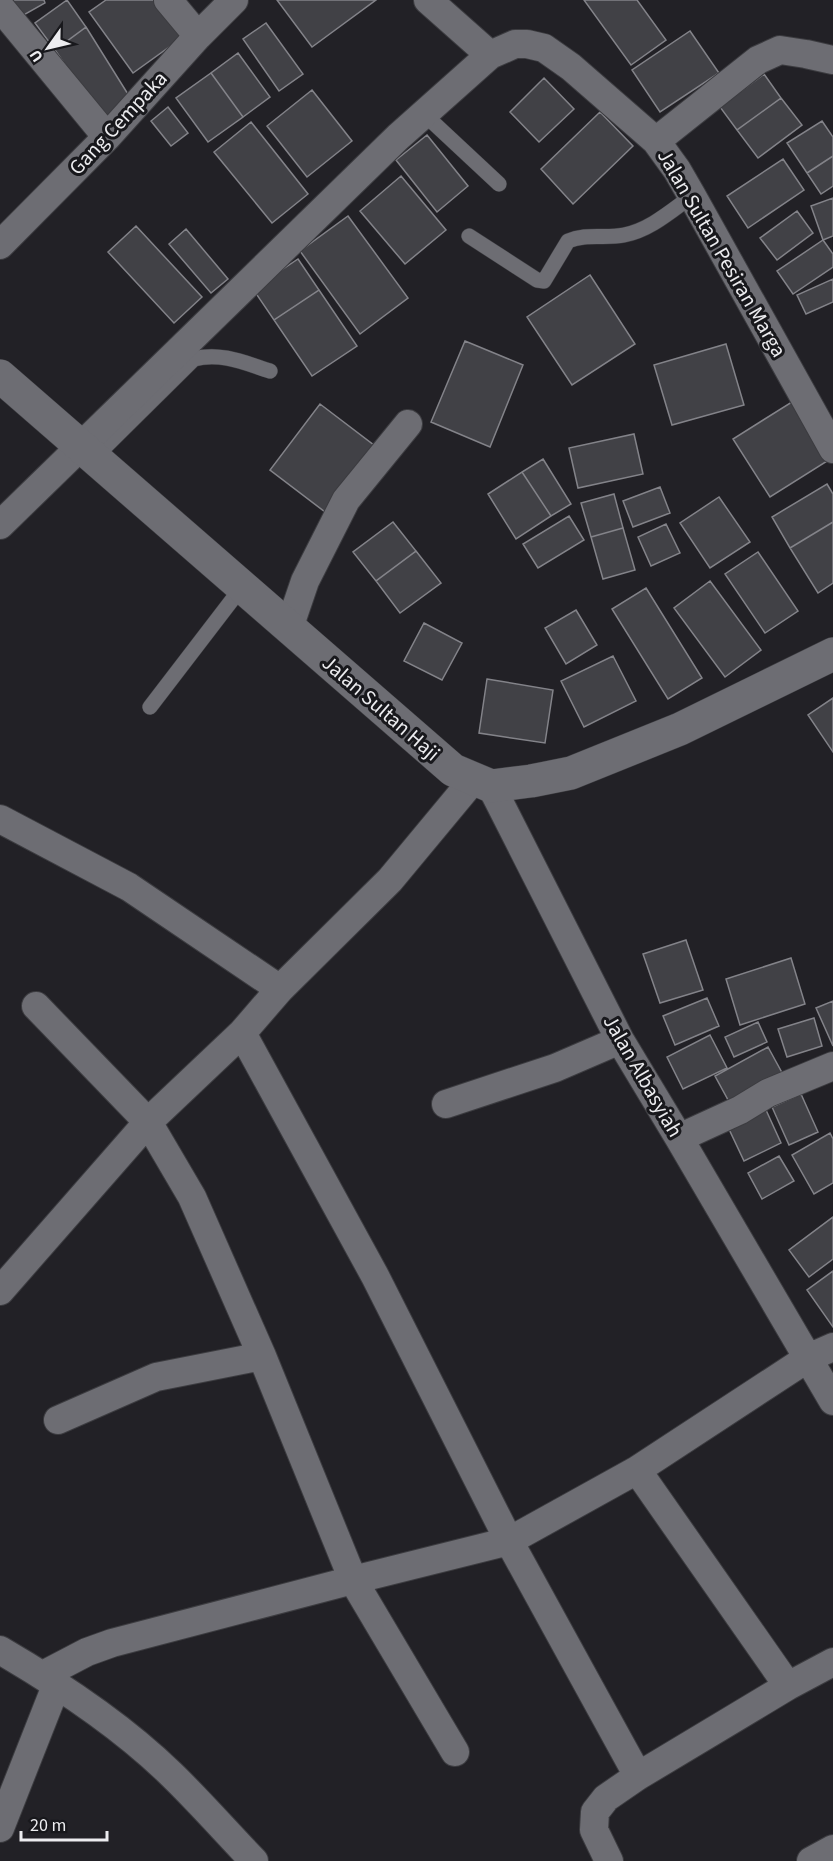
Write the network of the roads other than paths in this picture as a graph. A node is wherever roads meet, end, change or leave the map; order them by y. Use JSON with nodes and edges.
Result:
{"nodes":[{"id":1,"x":168,"y":0,"type":"edge"},
{"id":2,"x":234,"y":0,"type":"edge"},
{"id":3,"x":428,"y":0,"type":"edge"},
{"id":4,"x":0,"y":7,"type":"edge"},
{"id":5,"x":198,"y":36,"type":"junction"},
{"id":6,"x":490,"y":55,"type":"junction"},
{"id":7,"x":833,"y":60,"type":"edge"},
{"id":8,"x":424,"y":114,"type":"junction"},
{"id":9,"x":107,"y":137,"type":"junction"},
{"id":10,"x":656,"y":141,"type":"junction"},
{"id":11,"x":499,"y":184,"type":"dead end"},
{"id":12,"x":692,"y":196,"type":"junction"},
{"id":13,"x":469,"y":236,"type":"dead end"},
{"id":14,"x":0,"y":245,"type":"edge"},
{"id":15,"x":270,"y":371,"type":"dead end"},
{"id":16,"x":0,"y":376,"type":"edge"},
{"id":17,"x":408,"y":424,"type":"dead end"},
{"id":18,"x":833,"y":449,"type":"edge"},
{"id":19,"x":87,"y":452,"type":"junction"},
{"id":20,"x":0,"y":525,"type":"edge"},
{"id":21,"x":242,"y":587,"type":"junction"},
{"id":22,"x":290,"y":628,"type":"junction"},
{"id":23,"x":833,"y":654,"type":"edge"},
{"id":24,"x":150,"y":708,"type":"dead end"},
{"id":25,"x":482,"y":783,"type":"junction"},
{"id":26,"x":0,"y":819,"type":"edge"},
{"id":27,"x":280,"y":989,"type":"junction"},
{"id":28,"x":36,"y":1006,"type":"dead end"},
{"id":29,"x":242,"y":1033,"type":"junction"},
{"id":30,"x":620,"y":1040,"type":"junction"},
{"id":31,"x":833,"y":1066,"type":"edge"},
{"id":32,"x":446,"y":1104,"type":"dead end"},
{"id":33,"x":148,"y":1122,"type":"junction"},
{"id":34,"x":679,"y":1138,"type":"junction"},
{"id":35,"x":0,"y":1291,"type":"edge"},
{"id":36,"x":820,"y":1353,"type":"edge"},
{"id":37,"x":262,"y":1356,"type":"junction"},
{"id":38,"x":833,"y":1401,"type":"edge"},
{"id":39,"x":58,"y":1420,"type":"dead end"},
{"id":40,"x":637,"y":1470,"type":"junction"},
{"id":41,"x":508,"y":1541,"type":"junction"},
{"id":42,"x":353,"y":1580,"type":"junction"},
{"id":43,"x":0,"y":1651,"type":"edge"},
{"id":44,"x":833,"y":1662,"type":"edge"},
{"id":45,"x":50,"y":1680,"type":"junction"},
{"id":46,"x":788,"y":1686,"type":"junction"},
{"id":47,"x":454,"y":1752,"type":"dead end"},
{"id":48,"x":638,"y":1776,"type":"junction"},
{"id":49,"x":0,"y":1828,"type":"edge"},
{"id":50,"x":833,"y":1849,"type":"edge"},
{"id":51,"x":254,"y":1861,"type":"edge"},
{"id":52,"x":609,"y":1861,"type":"edge"},
{"id":53,"x":811,"y":1861,"type":"edge"}],
"edges":[{"from":1,"to":5,"type":"street"},
{"from":2,"to":5,"type":"street","name":"Gang Cempaka"},
{"from":3,"to":6,"type":"street"},
{"from":4,"to":9,"type":"street"},
{"from":5,"to":9,"type":"street","name":"Gang Cempaka"},
{"from":6,"to":8,"type":"street"},
{"from":6,"to":10,"type":"street","name":"Jalan Sultan Pesiran Marga"},
{"from":7,"to":10,"type":"street"},
{"from":8,"to":11,"type":"lane"},
{"from":8,"to":19,"type":"street"},
{"from":9,"to":14,"type":"street","name":"Gang Cempaka"},
{"from":10,"to":12,"type":"street","name":"Jalan Sultan Pesiran Marga"},
{"from":12,"to":13,"type":"lane"},
{"from":12,"to":18,"type":"street","name":"Jalan Sultan Pesiran Marga"},
{"from":15,"to":19,"type":"lane"},
{"from":16,"to":19,"type":"street","name":"Jalan Sultan Haji"},
{"from":17,"to":22,"type":"street"},
{"from":19,"to":20,"type":"street"},
{"from":19,"to":21,"type":"street","name":"Jalan Sultan Haji"},
{"from":21,"to":22,"type":"street","name":"Jalan Sultan Haji"},
{"from":21,"to":24,"type":"lane"},
{"from":22,"to":25,"type":"street","name":"Jalan Sultan Haji"},
{"from":23,"to":25,"type":"street"},
{"from":25,"to":27,"type":"street"},
{"from":25,"to":30,"type":"street","name":"Jalan Albasyiah"},
{"from":26,"to":27,"type":"street"},
{"from":27,"to":29,"type":"street"},
{"from":28,"to":33,"type":"street"},
{"from":29,"to":33,"type":"street"},
{"from":29,"to":41,"type":"street"},
{"from":30,"to":32,"type":"street"},
{"from":30,"to":34,"type":"street","name":"Jalan Albasyiah"},
{"from":31,"to":34,"type":"street"},
{"from":33,"to":35,"type":"street"},
{"from":33,"to":37,"type":"street"},
{"from":34,"to":36,"type":"street","name":"Jalan Albasyiah"},
{"from":36,"to":38,"type":"street","name":"Jalan Albasyiah"},
{"from":36,"to":40,"type":"street"},
{"from":37,"to":39,"type":"street"},
{"from":37,"to":42,"type":"street"},
{"from":40,"to":41,"type":"street"},
{"from":40,"to":46,"type":"street"},
{"from":41,"to":42,"type":"street"},
{"from":41,"to":48,"type":"street"},
{"from":42,"to":45,"type":"street"},
{"from":42,"to":47,"type":"street"},
{"from":43,"to":45,"type":"street"},
{"from":44,"to":46,"type":"street"},
{"from":45,"to":49,"type":"street"},
{"from":45,"to":51,"type":"street"},
{"from":46,"to":48,"type":"street"},
{"from":48,"to":52,"type":"street"},
{"from":50,"to":53,"type":"street"}]}
